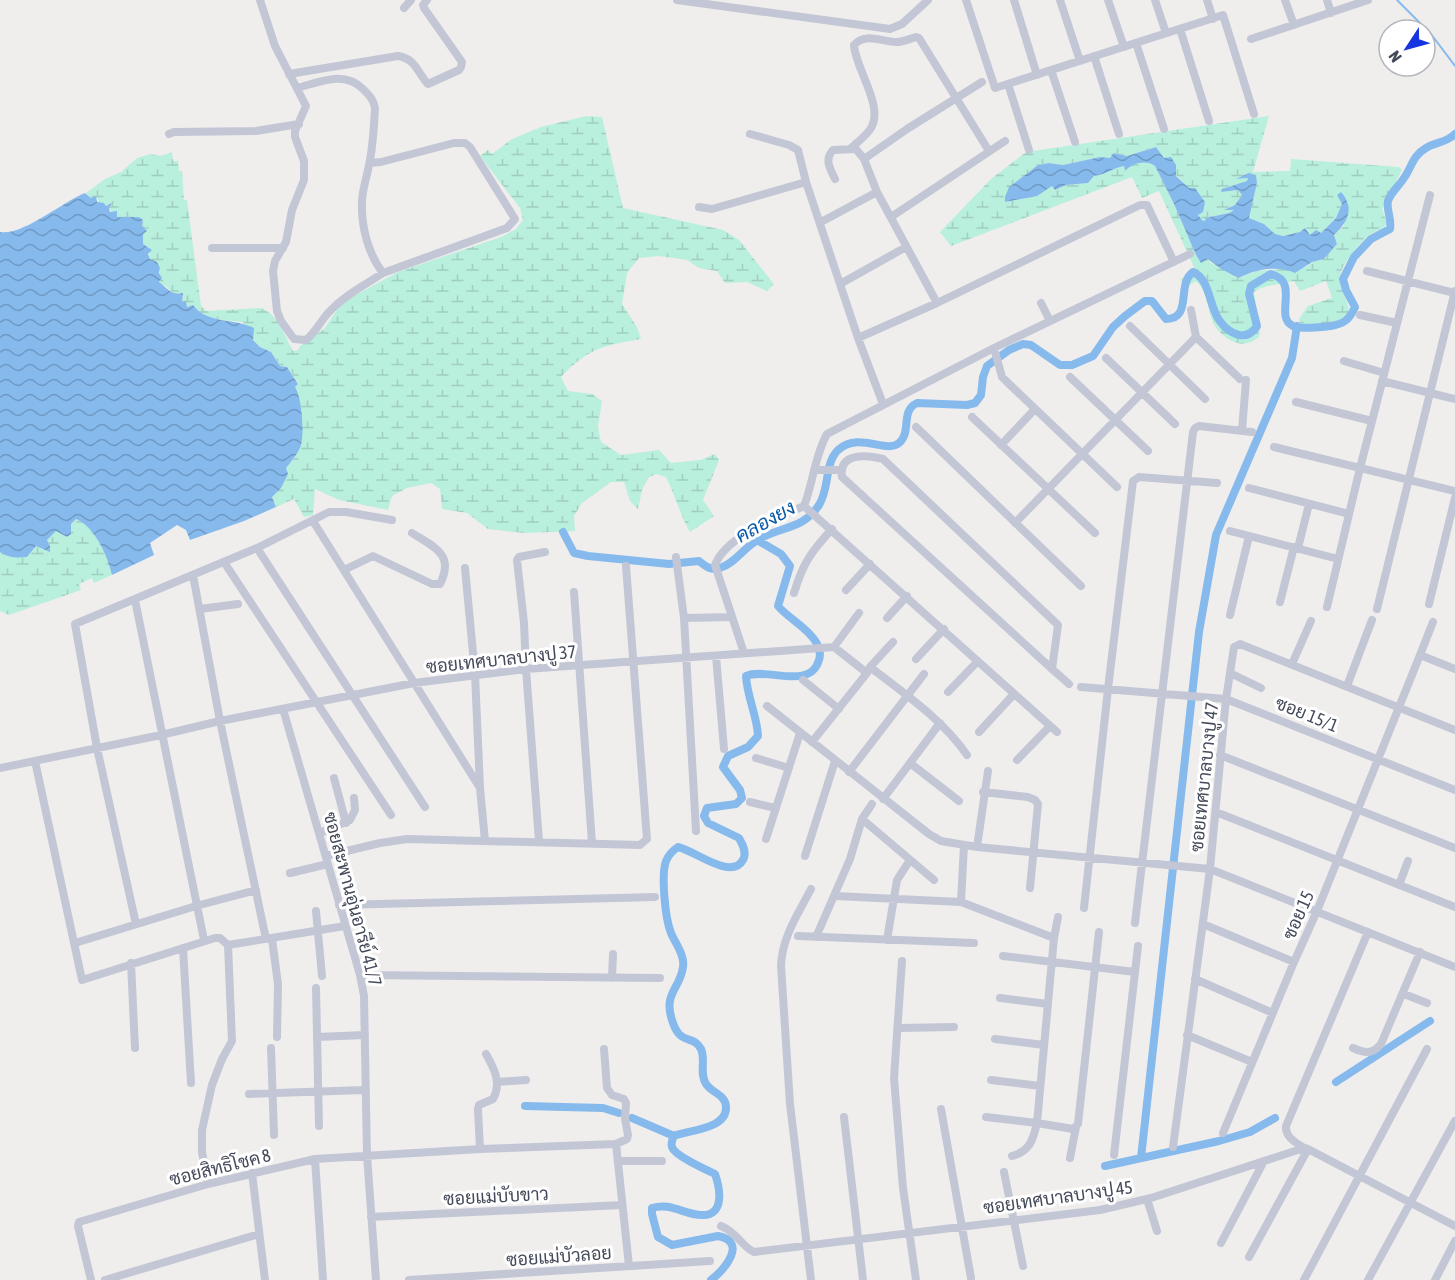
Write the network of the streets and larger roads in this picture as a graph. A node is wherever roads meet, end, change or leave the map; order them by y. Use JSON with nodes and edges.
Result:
{"nodes":[{"id":1,"x":260,"y":0,"type":"edge"},
{"id":2,"x":411,"y":0,"type":"edge"},
{"id":3,"x":427,"y":0,"type":"edge"},
{"id":4,"x":677,"y":0,"type":"edge"},
{"id":5,"x":928,"y":0,"type":"edge"},
{"id":6,"x":966,"y":0,"type":"edge"},
{"id":7,"x":1014,"y":0,"type":"edge"},
{"id":8,"x":1060,"y":0,"type":"edge"},
{"id":9,"x":1108,"y":0,"type":"edge"},
{"id":10,"x":1155,"y":0,"type":"edge"},
{"id":11,"x":1207,"y":0,"type":"edge"},
{"id":12,"x":1285,"y":0,"type":"edge"},
{"id":13,"x":1327,"y":0,"type":"edge"},
{"id":14,"x":1368,"y":0,"type":"edge"},
{"id":15,"x":404,"y":8,"type":"dead end"},
{"id":16,"x":1331,"y":13,"type":"junction"},
{"id":17,"x":1213,"y":19,"type":"junction"},
{"id":18,"x":1294,"y":25,"type":"junction"},
{"id":19,"x":1180,"y":29,"type":"junction"},
{"id":20,"x":1166,"y":33,"type":"junction"},
{"id":21,"x":1251,"y":39,"type":"dead end"},
{"id":22,"x":1136,"y":43,"type":"junction"},
{"id":23,"x":1124,"y":47,"type":"junction"},
{"id":24,"x":1094,"y":56,"type":"junction"},
{"id":25,"x":1080,"y":61,"type":"junction"},
{"id":26,"x":1051,"y":70,"type":"junction"},
{"id":27,"x":289,"y":74,"type":"junction"},
{"id":28,"x":1037,"y":75,"type":"junction"},
{"id":29,"x":982,"y":82,"type":"dead end"},
{"id":30,"x":1008,"y":84,"type":"junction"},
{"id":31,"x":297,"y":88,"type":"junction"},
{"id":32,"x":957,"y":99,"type":"junction"},
{"id":33,"x":1254,"y":114,"type":"dead end"},
{"id":34,"x":1209,"y":121,"type":"dead end"},
{"id":35,"x":299,"y":124,"type":"junction"},
{"id":36,"x":1164,"y":129,"type":"dead end"},
{"id":37,"x":169,"y":134,"type":"dead end"},
{"id":38,"x":750,"y":134,"type":"dead end"},
{"id":39,"x":1119,"y":134,"type":"dead end"},
{"id":40,"x":1005,"y":141,"type":"dead end"},
{"id":41,"x":1075,"y":142,"type":"dead end"},
{"id":42,"x":851,"y":148,"type":"junction"},
{"id":43,"x":1029,"y":150,"type":"dead end"},
{"id":44,"x":989,"y":151,"type":"junction"},
{"id":45,"x":864,"y":159,"type":"junction"},
{"id":46,"x":370,"y":163,"type":"junction"},
{"id":47,"x":835,"y":179,"type":"dead end"},
{"id":48,"x":806,"y":182,"type":"junction"},
{"id":49,"x":877,"y":192,"type":"junction"},
{"id":50,"x":1430,"y":195,"type":"dead end"},
{"id":51,"x":699,"y":207,"type":"dead end"},
{"id":52,"x":891,"y":217,"type":"junction"},
{"id":53,"x":821,"y":222,"type":"junction"},
{"id":54,"x":906,"y":247,"type":"junction"},
{"id":55,"x":212,"y":248,"type":"dead end"},
{"id":56,"x":283,"y":248,"type":"junction"},
{"id":57,"x":1190,"y":254,"type":"dead end"},
{"id":58,"x":1174,"y":262,"type":"junction"},
{"id":59,"x":1367,"y":271,"type":"dead end"},
{"id":60,"x":383,"y":273,"type":"junction"},
{"id":61,"x":1407,"y":282,"type":"junction"},
{"id":62,"x":840,"y":284,"type":"junction"},
{"id":63,"x":1455,"y":293,"type":"edge"},
{"id":64,"x":937,"y":303,"type":"junction"},
{"id":65,"x":1041,"y":303,"type":"dead end"},
{"id":66,"x":1191,"y":310,"type":"dead end"},
{"id":67,"x":1360,"y":315,"type":"dead end"},
{"id":68,"x":1050,"y":321,"type":"junction"},
{"id":69,"x":1397,"y":323,"type":"junction"},
{"id":70,"x":1130,"y":326,"type":"dead end"},
{"id":71,"x":1196,"y":337,"type":"junction"},
{"id":72,"x":858,"y":338,"type":"junction"},
{"id":73,"x":994,"y":350,"type":"junction"},
{"id":74,"x":1106,"y":357,"type":"dead end"},
{"id":75,"x":1344,"y":361,"type":"dead end"},
{"id":76,"x":1169,"y":364,"type":"junction"},
{"id":77,"x":1070,"y":377,"type":"dead end"},
{"id":78,"x":1383,"y":377,"type":"junction"},
{"id":79,"x":1142,"y":392,"type":"junction"},
{"id":80,"x":1430,"y":393,"type":"junction"},
{"id":81,"x":1205,"y":399,"type":"dead end"},
{"id":82,"x":1455,"y":399,"type":"edge"},
{"id":83,"x":1296,"y":402,"type":"dead end"},
{"id":84,"x":883,"y":404,"type":"junction"},
{"id":85,"x":1035,"y":409,"type":"junction"},
{"id":86,"x":972,"y":417,"type":"dead end"},
{"id":87,"x":1115,"y":420,"type":"junction"},
{"id":88,"x":1372,"y":421,"type":"junction"},
{"id":89,"x":1175,"y":424,"type":"dead end"},
{"id":90,"x":916,"y":427,"type":"dead end"},
{"id":91,"x":1242,"y":431,"type":"junction"},
{"id":92,"x":1252,"y":432,"type":"dead end"},
{"id":93,"x":1001,"y":444,"type":"junction"},
{"id":94,"x":1274,"y":447,"type":"dead end"},
{"id":95,"x":1148,"y":451,"type":"dead end"},
{"id":96,"x":1082,"y":454,"type":"junction"},
{"id":97,"x":1360,"y":468,"type":"junction"},
{"id":98,"x":815,"y":470,"type":"junction"},
{"id":99,"x":841,"y":470,"type":"junction"},
{"id":100,"x":1409,"y":480,"type":"junction"},
{"id":101,"x":1187,"y":481,"type":"junction"},
{"id":102,"x":1217,"y":483,"type":"dead end"},
{"id":103,"x":1117,"y":487,"type":"dead end"},
{"id":104,"x":1249,"y":488,"type":"dead end"},
{"id":105,"x":1048,"y":489,"type":"junction"},
{"id":106,"x":1455,"y":491,"type":"edge"},
{"id":107,"x":1455,"y":498,"type":"edge"},
{"id":108,"x":1309,"y":504,"type":"junction"},
{"id":109,"x":809,"y":509,"type":"junction"},
{"id":110,"x":1349,"y":514,"type":"junction"},
{"id":111,"x":313,"y":520,"type":"junction"},
{"id":112,"x":392,"y":520,"type":"dead end"},
{"id":113,"x":1015,"y":523,"type":"junction"},
{"id":114,"x":832,"y":529,"type":"junction"},
{"id":115,"x":1230,"y":531,"type":"dead end"},
{"id":116,"x":412,"y":533,"type":"dead end"},
{"id":117,"x":1095,"y":533,"type":"dead end"},
{"id":118,"x":1249,"y":536,"type":"junction"},
{"id":119,"x":257,"y":548,"type":"junction"},
{"id":120,"x":1296,"y":548,"type":"junction"},
{"id":121,"x":546,"y":552,"type":"dead end"},
{"id":122,"x":1338,"y":559,"type":"junction"},
{"id":123,"x":676,"y":560,"type":"dead end"},
{"id":124,"x":225,"y":562,"type":"junction"},
{"id":125,"x":870,"y":564,"type":"junction"},
{"id":126,"x":626,"y":566,"type":"dead end"},
{"id":127,"x":465,"y":568,"type":"dead end"},
{"id":128,"x":344,"y":570,"type":"junction"},
{"id":129,"x":193,"y":575,"type":"junction"},
{"id":130,"x":1081,"y":586,"type":"dead end"},
{"id":131,"x":846,"y":590,"type":"dead end"},
{"id":132,"x":574,"y":592,"type":"dead end"},
{"id":133,"x":794,"y":593,"type":"dead end"},
{"id":134,"x":907,"y":596,"type":"junction"},
{"id":135,"x":135,"y":600,"type":"junction"},
{"id":136,"x":1280,"y":602,"type":"dead end"},
{"id":137,"x":238,"y":604,"type":"dead end"},
{"id":138,"x":1429,"y":604,"type":"dead end"},
{"id":139,"x":1327,"y":607,"type":"dead end"},
{"id":140,"x":200,"y":609,"type":"junction"},
{"id":141,"x":1377,"y":609,"type":"dead end"},
{"id":142,"x":859,"y":613,"type":"dead end"},
{"id":143,"x":1230,"y":615,"type":"dead end"},
{"id":144,"x":731,"y":617,"type":"junction"},
{"id":145,"x":684,"y":618,"type":"junction"},
{"id":146,"x":888,"y":618,"type":"dead end"},
{"id":147,"x":1372,"y":620,"type":"dead end"},
{"id":148,"x":1311,"y":621,"type":"dead end"},
{"id":149,"x":1433,"y":622,"type":"dead end"},
{"id":150,"x":944,"y":629,"type":"junction"},
{"id":151,"x":893,"y":642,"type":"dead end"},
{"id":152,"x":834,"y":647,"type":"junction"},
{"id":153,"x":744,"y":653,"type":"junction"},
{"id":154,"x":1420,"y":655,"type":"junction"},
{"id":155,"x":716,"y":656,"type":"junction"},
{"id":156,"x":687,"y":658,"type":"junction"},
{"id":157,"x":916,"y":659,"type":"dead end"},
{"id":158,"x":978,"y":661,"type":"junction"},
{"id":159,"x":633,"y":662,"type":"junction"},
{"id":160,"x":1292,"y":664,"type":"junction"},
{"id":161,"x":579,"y":666,"type":"junction"},
{"id":162,"x":526,"y":669,"type":"junction"},
{"id":163,"x":1053,"y":669,"type":"junction"},
{"id":164,"x":1455,"y":669,"type":"edge"},
{"id":165,"x":869,"y":670,"type":"junction"},
{"id":166,"x":1230,"y":673,"type":"junction"},
{"id":167,"x":475,"y":674,"type":"junction"},
{"id":168,"x":924,"y":674,"type":"dead end"},
{"id":169,"x":803,"y":680,"type":"dead end"},
{"id":170,"x":414,"y":683,"type":"junction"},
{"id":171,"x":1070,"y":684,"type":"dead end"},
{"id":172,"x":1347,"y":686,"type":"junction"},
{"id":173,"x":1081,"y":687,"type":"dead end"},
{"id":174,"x":1261,"y":688,"type":"dead end"},
{"id":175,"x":1108,"y":689,"type":"junction"},
{"id":176,"x":948,"y":692,"type":"dead end"},
{"id":177,"x":1163,"y":693,"type":"junction"},
{"id":178,"x":1014,"y":694,"type":"junction"},
{"id":179,"x":353,"y":695,"type":"junction"},
{"id":180,"x":906,"y":696,"type":"junction"},
{"id":181,"x":1227,"y":699,"type":"junction"},
{"id":182,"x":318,"y":703,"type":"junction"},
{"id":183,"x":767,"y":706,"type":"dead end"},
{"id":184,"x":1398,"y":707,"type":"junction"},
{"id":185,"x":283,"y":709,"type":"junction"},
{"id":186,"x":839,"y":709,"type":"junction"},
{"id":187,"x":220,"y":721,"type":"junction"},
{"id":188,"x":940,"y":723,"type":"junction"},
{"id":189,"x":1050,"y":726,"type":"junction"},
{"id":190,"x":1455,"y":730,"type":"edge"},
{"id":191,"x":979,"y":732,"type":"dead end"},
{"id":192,"x":1057,"y":732,"type":"dead end"},
{"id":193,"x":800,"y":734,"type":"junction"},
{"id":194,"x":161,"y":735,"type":"junction"},
{"id":195,"x":812,"y":742,"type":"junction"},
{"id":196,"x":97,"y":748,"type":"junction"},
{"id":197,"x":724,"y":749,"type":"dead end"},
{"id":198,"x":967,"y":755,"type":"dead end"},
{"id":199,"x":1221,"y":755,"type":"junction"},
{"id":200,"x":756,"y":758,"type":"dead end"},
{"id":201,"x":1377,"y":758,"type":"junction"},
{"id":202,"x":1017,"y":760,"type":"dead end"},
{"id":203,"x":35,"y":761,"type":"junction"},
{"id":204,"x":835,"y":761,"type":"junction"},
{"id":205,"x":910,"y":763,"type":"junction"},
{"id":206,"x":0,"y":768,"type":"edge"},
{"id":207,"x":789,"y":768,"type":"junction"},
{"id":208,"x":988,"y":771,"type":"dead end"},
{"id":209,"x":849,"y":772,"type":"junction"},
{"id":210,"x":334,"y":778,"type":"dead end"},
{"id":211,"x":480,"y":788,"type":"junction"},
{"id":212,"x":1455,"y":790,"type":"edge"},
{"id":213,"x":983,"y":792,"type":"junction"},
{"id":214,"x":354,"y":798,"type":"dead end"},
{"id":215,"x":883,"y":799,"type":"junction"},
{"id":216,"x":959,"y":801,"type":"dead end"},
{"id":217,"x":750,"y":802,"type":"dead end"},
{"id":218,"x":872,"y":804,"type":"dead end"},
{"id":219,"x":425,"y":807,"type":"dead end"},
{"id":220,"x":775,"y":808,"type":"junction"},
{"id":221,"x":1357,"y":809,"type":"junction"},
{"id":222,"x":1216,"y":812,"type":"junction"},
{"id":223,"x":391,"y":815,"type":"dead end"},
{"id":224,"x":862,"y":819,"type":"junction"},
{"id":225,"x":346,"y":823,"type":"junction"},
{"id":226,"x":696,"y":831,"type":"dead end"},
{"id":227,"x":320,"y":833,"type":"junction"},
{"id":228,"x":766,"y":839,"type":"dead end"},
{"id":229,"x":485,"y":841,"type":"junction"},
{"id":230,"x":539,"y":841,"type":"junction"},
{"id":231,"x":592,"y":843,"type":"junction"},
{"id":232,"x":964,"y":845,"type":"junction"},
{"id":233,"x":977,"y":847,"type":"junction"},
{"id":234,"x":1455,"y":848,"type":"edge"},
{"id":235,"x":1034,"y":852,"type":"junction"},
{"id":236,"x":805,"y":856,"type":"dead end"},
{"id":237,"x":1089,"y":858,"type":"junction"},
{"id":238,"x":327,"y":860,"type":"junction"},
{"id":239,"x":910,"y":860,"type":"junction"},
{"id":240,"x":1337,"y":860,"type":"junction"},
{"id":241,"x":1408,"y":861,"type":"dead end"},
{"id":242,"x":1143,"y":862,"type":"junction"},
{"id":243,"x":1210,"y":869,"type":"junction"},
{"id":244,"x":290,"y":873,"type":"dead end"},
{"id":245,"x":933,"y":880,"type":"dead end"},
{"id":246,"x":1399,"y":885,"type":"junction"},
{"id":247,"x":1030,"y":888,"type":"dead end"},
{"id":248,"x":256,"y":890,"type":"junction"},
{"id":249,"x":811,"y":890,"type":"dead end"},
{"id":250,"x":836,"y":896,"type":"junction"},
{"id":251,"x":655,"y":897,"type":"dead end"},
{"id":252,"x":893,"y":899,"type":"junction"},
{"id":253,"x":961,"y":902,"type":"junction"},
{"id":254,"x":339,"y":904,"type":"junction"},
{"id":255,"x":196,"y":906,"type":"junction"},
{"id":256,"x":1455,"y":907,"type":"edge"},
{"id":257,"x":1084,"y":908,"type":"dead end"},
{"id":258,"x":316,"y":911,"type":"dead end"},
{"id":259,"x":1317,"y":911,"type":"junction"},
{"id":260,"x":1058,"y":917,"type":"dead end"},
{"id":261,"x":1135,"y":923,"type":"dead end"},
{"id":262,"x":136,"y":924,"type":"junction"},
{"id":263,"x":1203,"y":924,"type":"junction"},
{"id":264,"x":345,"y":926,"type":"junction"},
{"id":265,"x":318,"y":931,"type":"junction"},
{"id":266,"x":1099,"y":932,"type":"dead end"},
{"id":267,"x":1368,"y":932,"type":"junction"},
{"id":268,"x":798,"y":936,"type":"dead end"},
{"id":269,"x":816,"y":937,"type":"junction"},
{"id":270,"x":1054,"y":938,"type":"junction"},
{"id":271,"x":269,"y":939,"type":"junction"},
{"id":272,"x":887,"y":939,"type":"junction"},
{"id":273,"x":204,"y":940,"type":"junction"},
{"id":274,"x":75,"y":943,"type":"junction"},
{"id":275,"x":974,"y":943,"type":"dead end"},
{"id":276,"x":228,"y":945,"type":"junction"},
{"id":277,"x":1138,"y":946,"type":"dead end"},
{"id":278,"x":183,"y":948,"type":"junction"},
{"id":279,"x":1420,"y":952,"type":"junction"},
{"id":280,"x":613,"y":954,"type":"dead end"},
{"id":281,"x":1003,"y":956,"type":"dead end"},
{"id":282,"x":902,"y":961,"type":"dead end"},
{"id":283,"x":1052,"y":962,"type":"junction"},
{"id":284,"x":1294,"y":962,"type":"junction"},
{"id":285,"x":131,"y":963,"type":"junction"},
{"id":286,"x":1095,"y":967,"type":"junction"},
{"id":287,"x":1455,"y":967,"type":"edge"},
{"id":288,"x":1135,"y":972,"type":"junction"},
{"id":289,"x":360,"y":975,"type":"junction"},
{"id":290,"x":322,"y":976,"type":"dead end"},
{"id":291,"x":612,"y":978,"type":"junction"},
{"id":292,"x":660,"y":978,"type":"dead end"},
{"id":293,"x":1195,"y":979,"type":"junction"},
{"id":294,"x":316,"y":988,"type":"dead end"},
{"id":295,"x":1404,"y":994,"type":"junction"},
{"id":296,"x":1000,"y":998,"type":"dead end"},
{"id":297,"x":1427,"y":1003,"type":"dead end"},
{"id":298,"x":1048,"y":1004,"type":"junction"},
{"id":299,"x":1273,"y":1013,"type":"junction"},
{"id":300,"x":954,"y":1027,"type":"dead end"},
{"id":301,"x":898,"y":1028,"type":"junction"},
{"id":302,"x":365,"y":1035,"type":"junction"},
{"id":303,"x":1187,"y":1035,"type":"junction"},
{"id":304,"x":277,"y":1037,"type":"dead end"},
{"id":305,"x":317,"y":1037,"type":"junction"},
{"id":306,"x":995,"y":1039,"type":"dead end"},
{"id":307,"x":1044,"y":1045,"type":"junction"},
{"id":308,"x":135,"y":1048,"type":"dead end"},
{"id":309,"x":271,"y":1048,"type":"dead end"},
{"id":310,"x":1353,"y":1048,"type":"dead end"},
{"id":311,"x":604,"y":1049,"type":"dead end"},
{"id":312,"x":1427,"y":1049,"type":"dead end"},
{"id":313,"x":486,"y":1054,"type":"dead end"},
{"id":314,"x":1252,"y":1062,"type":"junction"},
{"id":315,"x":526,"y":1080,"type":"dead end"},
{"id":316,"x":991,"y":1080,"type":"dead end"},
{"id":317,"x":497,"y":1082,"type":"junction"},
{"id":318,"x":191,"y":1083,"type":"dead end"},
{"id":319,"x":1040,"y":1086,"type":"junction"},
{"id":320,"x":364,"y":1090,"type":"junction"},
{"id":321,"x":317,"y":1092,"type":"junction"},
{"id":322,"x":249,"y":1094,"type":"dead end"},
{"id":323,"x":272,"y":1094,"type":"junction"},
{"id":324,"x":941,"y":1110,"type":"dead end"},
{"id":325,"x":844,"y":1117,"type":"dead end"},
{"id":326,"x":986,"y":1118,"type":"dead end"},
{"id":327,"x":1455,"y":1120,"type":"edge"},
{"id":328,"x":1037,"y":1123,"type":"junction"},
{"id":329,"x":319,"y":1126,"type":"dead end"},
{"id":330,"x":1076,"y":1127,"type":"junction"},
{"id":331,"x":1223,"y":1133,"type":"dead end"},
{"id":332,"x":274,"y":1135,"type":"dead end"},
{"id":333,"x":616,"y":1144,"type":"junction"},
{"id":334,"x":1173,"y":1147,"type":"dead end"},
{"id":335,"x":1306,"y":1148,"type":"junction"},
{"id":336,"x":480,"y":1149,"type":"junction"},
{"id":337,"x":367,"y":1155,"type":"junction"},
{"id":338,"x":1114,"y":1155,"type":"dead end"},
{"id":339,"x":1011,"y":1156,"type":"dead end"},
{"id":340,"x":1070,"y":1158,"type":"dead end"},
{"id":341,"x":315,"y":1159,"type":"junction"},
{"id":342,"x":618,"y":1161,"type":"junction"},
{"id":343,"x":662,"y":1161,"type":"dead end"},
{"id":344,"x":1264,"y":1161,"type":"junction"},
{"id":345,"x":1004,"y":1172,"type":"dead end"},
{"id":346,"x":252,"y":1173,"type":"junction"},
{"id":347,"x":1359,"y":1176,"type":"junction"},
{"id":348,"x":208,"y":1184,"type":"junction"},
{"id":349,"x":1147,"y":1199,"type":"junction"},
{"id":350,"x":1410,"y":1202,"type":"junction"},
{"id":351,"x":622,"y":1205,"type":"junction"},
{"id":352,"x":371,"y":1217,"type":"junction"},
{"id":353,"x":1013,"y":1221,"type":"junction"},
{"id":354,"x":722,"y":1226,"type":"dead end"},
{"id":355,"x":961,"y":1226,"type":"junction"},
{"id":356,"x":1455,"y":1226,"type":"edge"},
{"id":357,"x":1157,"y":1231,"type":"dead end"},
{"id":358,"x":910,"y":1232,"type":"junction"},
{"id":359,"x":259,"y":1234,"type":"junction"},
{"id":360,"x":857,"y":1238,"type":"junction"},
{"id":361,"x":1455,"y":1241,"type":"edge"},
{"id":362,"x":807,"y":1244,"type":"junction"},
{"id":363,"x":1221,"y":1244,"type":"dead end"},
{"id":364,"x":1250,"y":1257,"type":"dead end"},
{"id":365,"x":710,"y":1261,"type":"dead end"},
{"id":366,"x":629,"y":1266,"type":"junction"},
{"id":367,"x":1023,"y":1266,"type":"dead end"},
{"id":368,"x":971,"y":1278,"type":"dead end"},
{"id":369,"x":91,"y":1280,"type":"edge"},
{"id":370,"x":105,"y":1280,"type":"edge"},
{"id":371,"x":265,"y":1280,"type":"edge"},
{"id":372,"x":323,"y":1280,"type":"edge"},
{"id":373,"x":376,"y":1280,"type":"edge"},
{"id":374,"x":409,"y":1280,"type":"edge"},
{"id":375,"x":811,"y":1280,"type":"edge"},
{"id":376,"x":863,"y":1280,"type":"edge"},
{"id":377,"x":916,"y":1280,"type":"edge"},
{"id":378,"x":1304,"y":1280,"type":"edge"},
{"id":379,"x":1368,"y":1280,"type":"edge"},
{"id":380,"x":1435,"y":1280,"type":"edge"}],
"edges":[{"from":1,"to":27,"type":"street"},
{"from":2,"to":15,"type":"street"},
{"from":3,"to":27,"type":"street"},
{"from":4,"to":5,"type":"street"},
{"from":6,"to":30,"type":"street"},
{"from":7,"to":28,"type":"street"},
{"from":8,"to":25,"type":"street"},
{"from":9,"to":23,"type":"street"},
{"from":10,"to":20,"type":"street"},
{"from":11,"to":17,"type":"street"},
{"from":12,"to":18,"type":"street"},
{"from":13,"to":16,"type":"street"},
{"from":14,"to":16,"type":"street"},
{"from":16,"to":18,"type":"street"},
{"from":17,"to":19,"type":"street"},
{"from":17,"to":33,"type":"street"},
{"from":18,"to":21,"type":"street"},
{"from":19,"to":20,"type":"street"},
{"from":19,"to":34,"type":"street"},
{"from":20,"to":22,"type":"street"},
{"from":22,"to":23,"type":"street"},
{"from":22,"to":36,"type":"street"},
{"from":23,"to":24,"type":"street"},
{"from":24,"to":25,"type":"street"},
{"from":24,"to":39,"type":"street"},
{"from":25,"to":26,"type":"street"},
{"from":26,"to":28,"type":"street"},
{"from":26,"to":41,"type":"street"},
{"from":27,"to":31,"type":"street"},
{"from":28,"to":30,"type":"street"},
{"from":29,"to":32,"type":"street"},
{"from":30,"to":43,"type":"street"},
{"from":31,"to":35,"type":"street"},
{"from":31,"to":46,"type":"street"},
{"from":32,"to":42,"type":"street"},
{"from":32,"to":44,"type":"street"},
{"from":32,"to":45,"type":"street"},
{"from":35,"to":37,"type":"street"},
{"from":35,"to":56,"type":"street"},
{"from":38,"to":48,"type":"street"},
{"from":40,"to":44,"type":"street"},
{"from":42,"to":45,"type":"street"},
{"from":42,"to":47,"type":"street"},
{"from":44,"to":52,"type":"street"},
{"from":45,"to":49,"type":"street"},
{"from":46,"to":60,"type":"street"},
{"from":46,"to":60,"type":"street"},
{"from":48,"to":51,"type":"street"},
{"from":48,"to":53,"type":"street"},
{"from":49,"to":52,"type":"street"},
{"from":49,"to":53,"type":"street"},
{"from":50,"to":61,"type":"street"},
{"from":52,"to":54,"type":"street"},
{"from":53,"to":62,"type":"street"},
{"from":54,"to":62,"type":"street"},
{"from":54,"to":64,"type":"street"},
{"from":55,"to":56,"type":"street"},
{"from":56,"to":60,"type":"street"},
{"from":57,"to":58,"type":"street"},
{"from":58,"to":64,"type":"street"},
{"from":58,"to":68,"type":"street"},
{"from":59,"to":61,"type":"street"},
{"from":61,"to":63,"type":"street"},
{"from":61,"to":69,"type":"street"},
{"from":62,"to":72,"type":"street"},
{"from":63,"to":80,"type":"street"},
{"from":64,"to":72,"type":"street"},
{"from":65,"to":68,"type":"street"},
{"from":66,"to":71,"type":"street"},
{"from":67,"to":69,"type":"street"},
{"from":68,"to":73,"type":"street"},
{"from":69,"to":78,"type":"street"},
{"from":70,"to":76,"type":"street"},
{"from":71,"to":76,"type":"street"},
{"from":71,"to":91,"type":"street"},
{"from":72,"to":84,"type":"street"},
{"from":73,"to":84,"type":"street"},
{"from":73,"to":85,"type":"street"},
{"from":74,"to":79,"type":"street"},
{"from":75,"to":78,"type":"street"},
{"from":76,"to":79,"type":"street"},
{"from":76,"to":81,"type":"street"},
{"from":77,"to":87,"type":"street"},
{"from":78,"to":80,"type":"street"},
{"from":78,"to":88,"type":"street"},
{"from":79,"to":87,"type":"street"},
{"from":79,"to":89,"type":"street"},
{"from":80,"to":82,"type":"street"},
{"from":80,"to":100,"type":"street"},
{"from":83,"to":88,"type":"street"},
{"from":84,"to":98,"type":"street"},
{"from":85,"to":93,"type":"street"},
{"from":85,"to":96,"type":"street"},
{"from":86,"to":93,"type":"street"},
{"from":87,"to":95,"type":"street"},
{"from":87,"to":96,"type":"street"},
{"from":88,"to":97,"type":"street"},
{"from":90,"to":113,"type":"street"},
{"from":91,"to":92,"type":"street"},
{"from":91,"to":101,"type":"street"},
{"from":93,"to":105,"type":"street"},
{"from":94,"to":97,"type":"street"},
{"from":96,"to":103,"type":"street"},
{"from":96,"to":105,"type":"street"},
{"from":97,"to":100,"type":"street"},
{"from":97,"to":110,"type":"street"},
{"from":98,"to":99,"type":"street"},
{"from":98,"to":109,"type":"street"},
{"from":99,"to":163,"type":"street"},
{"from":99,"to":163,"type":"street"},
{"from":100,"to":106,"type":"street"},
{"from":100,"to":141,"type":"street"},
{"from":101,"to":102,"type":"street"},
{"from":101,"to":175,"type":"street"},
{"from":101,"to":177,"type":"street"},
{"from":104,"to":108,"type":"street"},
{"from":105,"to":113,"type":"street"},
{"from":105,"to":117,"type":"street"},
{"from":107,"to":138,"type":"street"},
{"from":108,"to":110,"type":"street"},
{"from":108,"to":120,"type":"street"},
{"from":109,"to":114,"type":"street"},
{"from":109,"to":144,"type":"street"},
{"from":110,"to":122,"type":"street"},
{"from":111,"to":112,"type":"street"},
{"from":111,"to":119,"type":"street"},
{"from":111,"to":128,"type":"street"},
{"from":113,"to":130,"type":"street"},
{"from":114,"to":125,"type":"street"},
{"from":114,"to":133,"type":"street"},
{"from":115,"to":118,"type":"street"},
{"from":116,"to":128,"type":"street"},
{"from":118,"to":120,"type":"street"},
{"from":118,"to":143,"type":"street"},
{"from":119,"to":124,"type":"street"},
{"from":119,"to":179,"type":"street"},
{"from":120,"to":122,"type":"street"},
{"from":120,"to":136,"type":"street"},
{"from":121,"to":162,"type":"street"},
{"from":122,"to":139,"type":"street"},
{"from":123,"to":145,"type":"street"},
{"from":124,"to":129,"type":"street"},
{"from":124,"to":182,"type":"street"},
{"from":125,"to":131,"type":"street"},
{"from":125,"to":134,"type":"street"},
{"from":126,"to":159,"type":"street"},
{"from":127,"to":167,"type":"street"},
{"from":128,"to":170,"type":"street"},
{"from":129,"to":135,"type":"street"},
{"from":129,"to":140,"type":"street"},
{"from":132,"to":161,"type":"street"},
{"from":134,"to":146,"type":"street"},
{"from":134,"to":150,"type":"street"},
{"from":135,"to":194,"type":"street"},
{"from":135,"to":196,"type":"street"},
{"from":137,"to":140,"type":"street"},
{"from":140,"to":187,"type":"street"},
{"from":142,"to":152,"type":"street"},
{"from":144,"to":145,"type":"street"},
{"from":144,"to":153,"type":"street"},
{"from":145,"to":156,"type":"street"},
{"from":147,"to":172,"type":"street"},
{"from":148,"to":160,"type":"street"},
{"from":149,"to":154,"type":"street","name":"ซอย 15"},
{"from":150,"to":157,"type":"street"},
{"from":150,"to":158,"type":"street"},
{"from":151,"to":165,"type":"street"},
{"from":152,"to":153,"type":"street","name":"ซอยเทศบาลบางปู 37"},
{"from":152,"to":165,"type":"street"},
{"from":153,"to":155,"type":"street","name":"ซอยเทศบาลบางปู 37"},
{"from":154,"to":164,"type":"street"},
{"from":154,"to":184,"type":"street","name":"ซอย 15"},
{"from":155,"to":156,"type":"street","name":"ซอยเทศบาลบางปู 37"},
{"from":155,"to":197,"type":"street"},
{"from":156,"to":159,"type":"street","name":"ซอยเทศบาลบางปู 37"},
{"from":156,"to":226,"type":"street"},
{"from":158,"to":176,"type":"street"},
{"from":158,"to":178,"type":"street"},
{"from":159,"to":161,"type":"street","name":"ซอยเทศบาลบางปู 37"},
{"from":159,"to":231,"type":"street"},
{"from":160,"to":166,"type":"street","name":"ซอยเทศบาลบางปู 47"},
{"from":160,"to":172,"type":"street","name":"ซอยเทศบาลบางปู 47"},
{"from":161,"to":162,"type":"street","name":"ซอยเทศบาลบางปู 37"},
{"from":161,"to":231,"type":"street"},
{"from":162,"to":167,"type":"street","name":"ซอยเทศบาลบางปู 37"},
{"from":162,"to":230,"type":"street"},
{"from":163,"to":171,"type":"street"},
{"from":165,"to":180,"type":"street"},
{"from":165,"to":186,"type":"street"},
{"from":166,"to":174,"type":"street"},
{"from":166,"to":181,"type":"street","name":"ซอยเทศบาลบางปู 47"},
{"from":167,"to":170,"type":"street","name":"ซอยเทศบาลบางปู 37"},
{"from":167,"to":211,"type":"street"},
{"from":168,"to":180,"type":"street"},
{"from":169,"to":186,"type":"street"},
{"from":170,"to":179,"type":"street","name":"ซอยเทศบาลบางปู 37"},
{"from":170,"to":211,"type":"street"},
{"from":172,"to":184,"type":"street","name":"ซอยเทศบาลบางปู 47"},
{"from":173,"to":175,"type":"street","name":"ซอย 15/1"},
{"from":175,"to":177,"type":"street","name":"ซอย 15/1"},
{"from":175,"to":237,"type":"street"},
{"from":177,"to":181,"type":"street","name":"ซอย 15/1"},
{"from":177,"to":242,"type":"street"},
{"from":178,"to":189,"type":"street"},
{"from":178,"to":191,"type":"street"},
{"from":179,"to":182,"type":"street","name":"ซอยเทศบาลบางปู 37"},
{"from":179,"to":219,"type":"street"},
{"from":180,"to":188,"type":"street"},
{"from":180,"to":209,"type":"street"},
{"from":181,"to":199,"type":"street","name":"ซอยเทศบาลบางปู 47"},
{"from":181,"to":201,"type":"street","name":"ซอย 15/1"},
{"from":182,"to":185,"type":"street","name":"ซอยเทศบาลบางปู 37"},
{"from":182,"to":223,"type":"street"},
{"from":183,"to":193,"type":"street"},
{"from":184,"to":190,"type":"street","name":"ซอยเทศบาลบางปู 47"},
{"from":184,"to":201,"type":"street","name":"ซอย 15"},
{"from":185,"to":187,"type":"street","name":"ซอยเทศบาลบางปู 37"},
{"from":185,"to":227,"type":"street","name":"ซอยสะพานอุ่นอารีย์ 41/7"},
{"from":186,"to":195,"type":"street"},
{"from":187,"to":194,"type":"street","name":"ซอยเทศบาลบางปู 37"},
{"from":187,"to":248,"type":"street"},
{"from":188,"to":198,"type":"street"},
{"from":188,"to":205,"type":"street"},
{"from":189,"to":192,"type":"street"},
{"from":189,"to":202,"type":"street"},
{"from":193,"to":195,"type":"street"},
{"from":193,"to":207,"type":"street"},
{"from":194,"to":196,"type":"street","name":"ซอยเทศบาลบางปู 37"},
{"from":194,"to":255,"type":"street"},
{"from":195,"to":204,"type":"street"},
{"from":196,"to":203,"type":"street","name":"ซอยเทศบาลบางปู 37"},
{"from":196,"to":262,"type":"street"},
{"from":199,"to":221,"type":"street"},
{"from":199,"to":222,"type":"street","name":"ซอยเทศบาลบางปู 47"},
{"from":200,"to":207,"type":"street"},
{"from":201,"to":212,"type":"street","name":"ซอย 15/1"},
{"from":201,"to":221,"type":"street","name":"ซอย 15"},
{"from":203,"to":206,"type":"street","name":"ซอยเทศบาลบางปู 37"},
{"from":203,"to":274,"type":"street"},
{"from":204,"to":209,"type":"street"},
{"from":204,"to":236,"type":"street"},
{"from":205,"to":215,"type":"street"},
{"from":205,"to":216,"type":"street"},
{"from":207,"to":220,"type":"street"},
{"from":208,"to":213,"type":"street"},
{"from":209,"to":215,"type":"street"},
{"from":210,"to":225,"type":"street"},
{"from":211,"to":229,"type":"street"},
{"from":213,"to":233,"type":"street"},
{"from":213,"to":235,"type":"street"},
{"from":214,"to":225,"type":"street"},
{"from":215,"to":232,"type":"street"},
{"from":217,"to":220,"type":"street"},
{"from":218,"to":224,"type":"street"},
{"from":220,"to":228,"type":"street"},
{"from":221,"to":234,"type":"street"},
{"from":221,"to":240,"type":"street","name":"ซอย 15"},
{"from":222,"to":240,"type":"street"},
{"from":222,"to":243,"type":"street","name":"ซอยเทศบาลบางปู 47"},
{"from":224,"to":239,"type":"street"},
{"from":224,"to":250,"type":"street"},
{"from":225,"to":227,"type":"street"},
{"from":227,"to":238,"type":"street","name":"ซอยสะพานอุ่นอารีย์ 41/7"},
{"from":229,"to":230,"type":"street"},
{"from":229,"to":238,"type":"street"},
{"from":230,"to":231,"type":"street"},
{"from":232,"to":233,"type":"street"},
{"from":232,"to":253,"type":"street"},
{"from":233,"to":235,"type":"street"},
{"from":235,"to":237,"type":"street"},
{"from":235,"to":247,"type":"street"},
{"from":237,"to":242,"type":"street"},
{"from":237,"to":257,"type":"street"},
{"from":238,"to":244,"type":"street"},
{"from":238,"to":254,"type":"street","name":"ซอยสะพานอุ่นอารีย์ 41/7"},
{"from":239,"to":245,"type":"street"},
{"from":239,"to":252,"type":"street"},
{"from":240,"to":246,"type":"street"},
{"from":240,"to":259,"type":"street","name":"ซอย 15"},
{"from":241,"to":246,"type":"street"},
{"from":242,"to":243,"type":"street"},
{"from":242,"to":261,"type":"street"},
{"from":243,"to":259,"type":"street"},
{"from":243,"to":263,"type":"street","name":"ซอยเทศบาลบางปู 47"},
{"from":246,"to":256,"type":"street"},
{"from":248,"to":255,"type":"street"},
{"from":248,"to":271,"type":"street"},
{"from":249,"to":362,"type":"street"},
{"from":250,"to":252,"type":"street"},
{"from":250,"to":269,"type":"street"},
{"from":251,"to":254,"type":"street"},
{"from":252,"to":253,"type":"street"},
{"from":252,"to":272,"type":"street"},
{"from":253,"to":270,"type":"street"},
{"from":254,"to":264,"type":"street","name":"ซอยสะพานอุ่นอารีย์ 41/7"},
{"from":255,"to":262,"type":"street"},
{"from":255,"to":273,"type":"street"},
{"from":258,"to":265,"type":"street"},
{"from":259,"to":267,"type":"street"},
{"from":259,"to":284,"type":"street","name":"ซอย 15"},
{"from":260,"to":270,"type":"street"},
{"from":262,"to":274,"type":"street"},
{"from":263,"to":284,"type":"street"},
{"from":263,"to":293,"type":"street","name":"ซอยเทศบาลบางปู 47"},
{"from":264,"to":265,"type":"street"},
{"from":264,"to":289,"type":"street","name":"ซอยสะพานอุ่นอารีย์ 41/7"},
{"from":265,"to":271,"type":"street"},
{"from":265,"to":290,"type":"street"},
{"from":266,"to":286,"type":"street"},
{"from":267,"to":279,"type":"street"},
{"from":267,"to":335,"type":"street"},
{"from":268,"to":269,"type":"street"},
{"from":269,"to":272,"type":"street"},
{"from":270,"to":283,"type":"street"},
{"from":271,"to":276,"type":"street"},
{"from":271,"to":304,"type":"street"},
{"from":272,"to":275,"type":"street"},
{"from":273,"to":276,"type":"street"},
{"from":273,"to":278,"type":"street"},
{"from":274,"to":285,"type":"street"},
{"from":276,"to":348,"type":"street"},
{"from":277,"to":288,"type":"street"},
{"from":278,"to":285,"type":"street"},
{"from":278,"to":318,"type":"street"},
{"from":279,"to":287,"type":"street"},
{"from":279,"to":295,"type":"street"},
{"from":280,"to":291,"type":"street"},
{"from":281,"to":283,"type":"street"},
{"from":282,"to":301,"type":"street"},
{"from":283,"to":286,"type":"street"},
{"from":283,"to":298,"type":"street"},
{"from":284,"to":299,"type":"street","name":"ซอย 15"},
{"from":285,"to":308,"type":"street"},
{"from":286,"to":288,"type":"street"},
{"from":286,"to":330,"type":"street"},
{"from":288,"to":338,"type":"street"},
{"from":289,"to":291,"type":"street"},
{"from":289,"to":302,"type":"street","name":"ซอยสะพานอุ่นอารีย์ 41/7"},
{"from":291,"to":292,"type":"street"},
{"from":293,"to":299,"type":"street"},
{"from":293,"to":303,"type":"street","name":"ซอยเทศบาลบางปู 47"},
{"from":294,"to":305,"type":"street"},
{"from":295,"to":297,"type":"street"},
{"from":295,"to":310,"type":"street"},
{"from":296,"to":298,"type":"street"},
{"from":298,"to":307,"type":"street"},
{"from":299,"to":314,"type":"street","name":"ซอย 15"},
{"from":300,"to":301,"type":"street"},
{"from":301,"to":358,"type":"street"},
{"from":302,"to":305,"type":"street"},
{"from":302,"to":320,"type":"street","name":"ซอยสะพานอุ่นอารีย์ 41/7"},
{"from":303,"to":314,"type":"street"},
{"from":303,"to":334,"type":"street","name":"ซอยเทศบาลบางปู 47"},
{"from":305,"to":321,"type":"street"},
{"from":306,"to":307,"type":"street"},
{"from":307,"to":319,"type":"street"},
{"from":309,"to":323,"type":"street"},
{"from":311,"to":333,"type":"street"},
{"from":312,"to":347,"type":"street"},
{"from":313,"to":317,"type":"street"},
{"from":314,"to":331,"type":"street","name":"ซอย 15"},
{"from":315,"to":317,"type":"street"},
{"from":316,"to":319,"type":"street"},
{"from":317,"to":336,"type":"street"},
{"from":319,"to":328,"type":"street"},
{"from":320,"to":321,"type":"street"},
{"from":320,"to":337,"type":"street","name":"ซอยสะพานอุ่นอารีย์ 41/7"},
{"from":321,"to":323,"type":"street"},
{"from":321,"to":329,"type":"street"},
{"from":322,"to":323,"type":"street"},
{"from":323,"to":332,"type":"street"},
{"from":324,"to":355,"type":"street"},
{"from":325,"to":360,"type":"street"},
{"from":326,"to":328,"type":"street"},
{"from":327,"to":350,"type":"street"},
{"from":328,"to":330,"type":"street"},
{"from":328,"to":339,"type":"street"},
{"from":330,"to":340,"type":"street"},
{"from":333,"to":336,"type":"street","name":"ซอยสิทธิโชค 8"},
{"from":333,"to":342,"type":"street"},
{"from":335,"to":344,"type":"street","name":"ซอยเทศบาลบางปู 45"},
{"from":335,"to":347,"type":"street"},
{"from":335,"to":364,"type":"street"},
{"from":336,"to":337,"type":"street","name":"ซอยสิทธิโชค 8"},
{"from":337,"to":341,"type":"street","name":"ซอยสิทธิโชค 8"},
{"from":337,"to":352,"type":"street","name":"ซอยสะพานอุ่นอารีย์ 41/7"},
{"from":341,"to":346,"type":"street","name":"ซอยสิทธิโชค 8"},
{"from":341,"to":372,"type":"street"},
{"from":342,"to":343,"type":"street"},
{"from":342,"to":351,"type":"street"},
{"from":344,"to":349,"type":"street","name":"ซอยเทศบาลบางปู 45"},
{"from":344,"to":363,"type":"street"},
{"from":345,"to":353,"type":"street"},
{"from":346,"to":348,"type":"street","name":"ซอยสิทธิโชค 8"},
{"from":346,"to":359,"type":"street"},
{"from":347,"to":350,"type":"street"},
{"from":347,"to":378,"type":"street"},
{"from":348,"to":369,"type":"street","name":"ซอยสิทธิโชค 8"},
{"from":349,"to":353,"type":"street","name":"ซอยเทศบาลบางปู 45"},
{"from":349,"to":357,"type":"street"},
{"from":350,"to":356,"type":"street"},
{"from":350,"to":379,"type":"street"},
{"from":351,"to":352,"type":"street","name":"ซอยแม่บับขาว"},
{"from":351,"to":366,"type":"street"},
{"from":352,"to":373,"type":"street","name":"ซอยสะพานอุ่นอารีย์ 41/7"},
{"from":353,"to":355,"type":"street","name":"ซอยเทศบาลบางปู 45"},
{"from":353,"to":367,"type":"street"},
{"from":354,"to":362,"type":"street","name":"ซอยเทศบาลบางปู 45"},
{"from":355,"to":358,"type":"street","name":"ซอยเทศบาลบางปู 45"},
{"from":355,"to":368,"type":"street"},
{"from":358,"to":360,"type":"street","name":"ซอยเทศบาลบางปู 45"},
{"from":358,"to":377,"type":"street"},
{"from":359,"to":370,"type":"street"},
{"from":359,"to":371,"type":"street"},
{"from":360,"to":362,"type":"street","name":"ซอยเทศบาลบางปู 45"},
{"from":360,"to":376,"type":"street"},
{"from":361,"to":380,"type":"street"},
{"from":362,"to":375,"type":"street"},
{"from":365,"to":366,"type":"street","name":"ซอยแม่บัวลอย"},
{"from":366,"to":374,"type":"street","name":"ซอยแม่บัวลอย"}]}
